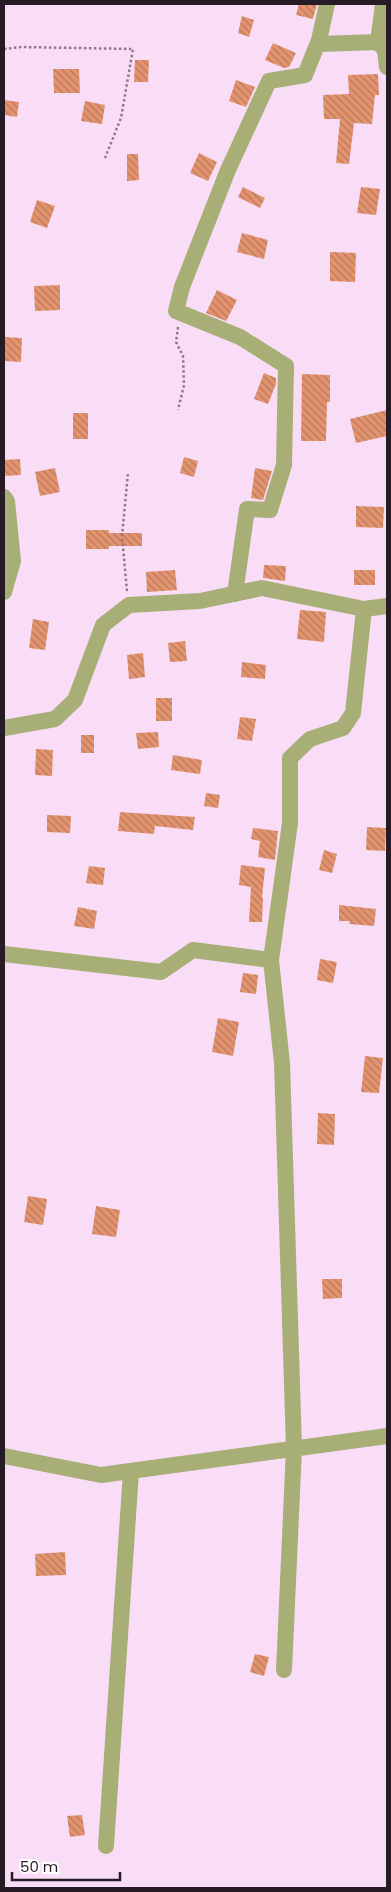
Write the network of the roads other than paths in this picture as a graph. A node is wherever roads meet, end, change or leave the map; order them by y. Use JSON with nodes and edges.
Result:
{"nodes":[{"id":1,"x":327,"y":4,"type":"edge"},
{"id":2,"x":383,"y":4,"type":"edge"},
{"id":3,"x":378,"y":42,"type":"junction"},
{"id":4,"x":318,"y":44,"type":"junction"},
{"id":5,"x":387,"y":67,"type":"edge"},
{"id":6,"x":4,"y":498,"type":"edge"},
{"id":7,"x":4,"y":592,"type":"edge"},
{"id":8,"x":235,"y":594,"type":"junction"},
{"id":9,"x":387,"y":606,"type":"edge"},
{"id":10,"x":364,"y":609,"type":"junction"},
{"id":11,"x":4,"y":728,"type":"edge"},
{"id":12,"x":4,"y":954,"type":"edge"},
{"id":13,"x":271,"y":960,"type":"junction"},
{"id":14,"x":387,"y":1436,"type":"edge"},
{"id":15,"x":294,"y":1448,"type":"junction"},
{"id":16,"x":4,"y":1456,"type":"edge"},
{"id":17,"x":131,"y":1472,"type":"junction"},
{"id":18,"x":284,"y":1670,"type":"dead end"},
{"id":19,"x":106,"y":1846,"type":"dead end"}],
"edges":[{"from":1,"to":4,"type":"street"},
{"from":2,"to":3,"type":"street"},
{"from":3,"to":4,"type":"street"},
{"from":3,"to":5,"type":"street"},
{"from":4,"to":8,"type":"street"},
{"from":6,"to":7,"type":"street"},
{"from":8,"to":10,"type":"street"},
{"from":8,"to":11,"type":"street"},
{"from":9,"to":10,"type":"street"},
{"from":10,"to":13,"type":"street"},
{"from":12,"to":13,"type":"street"},
{"from":13,"to":15,"type":"street"},
{"from":14,"to":15,"type":"street"},
{"from":15,"to":17,"type":"street"},
{"from":15,"to":18,"type":"street"},
{"from":16,"to":17,"type":"street"},
{"from":17,"to":19,"type":"street"}]}
